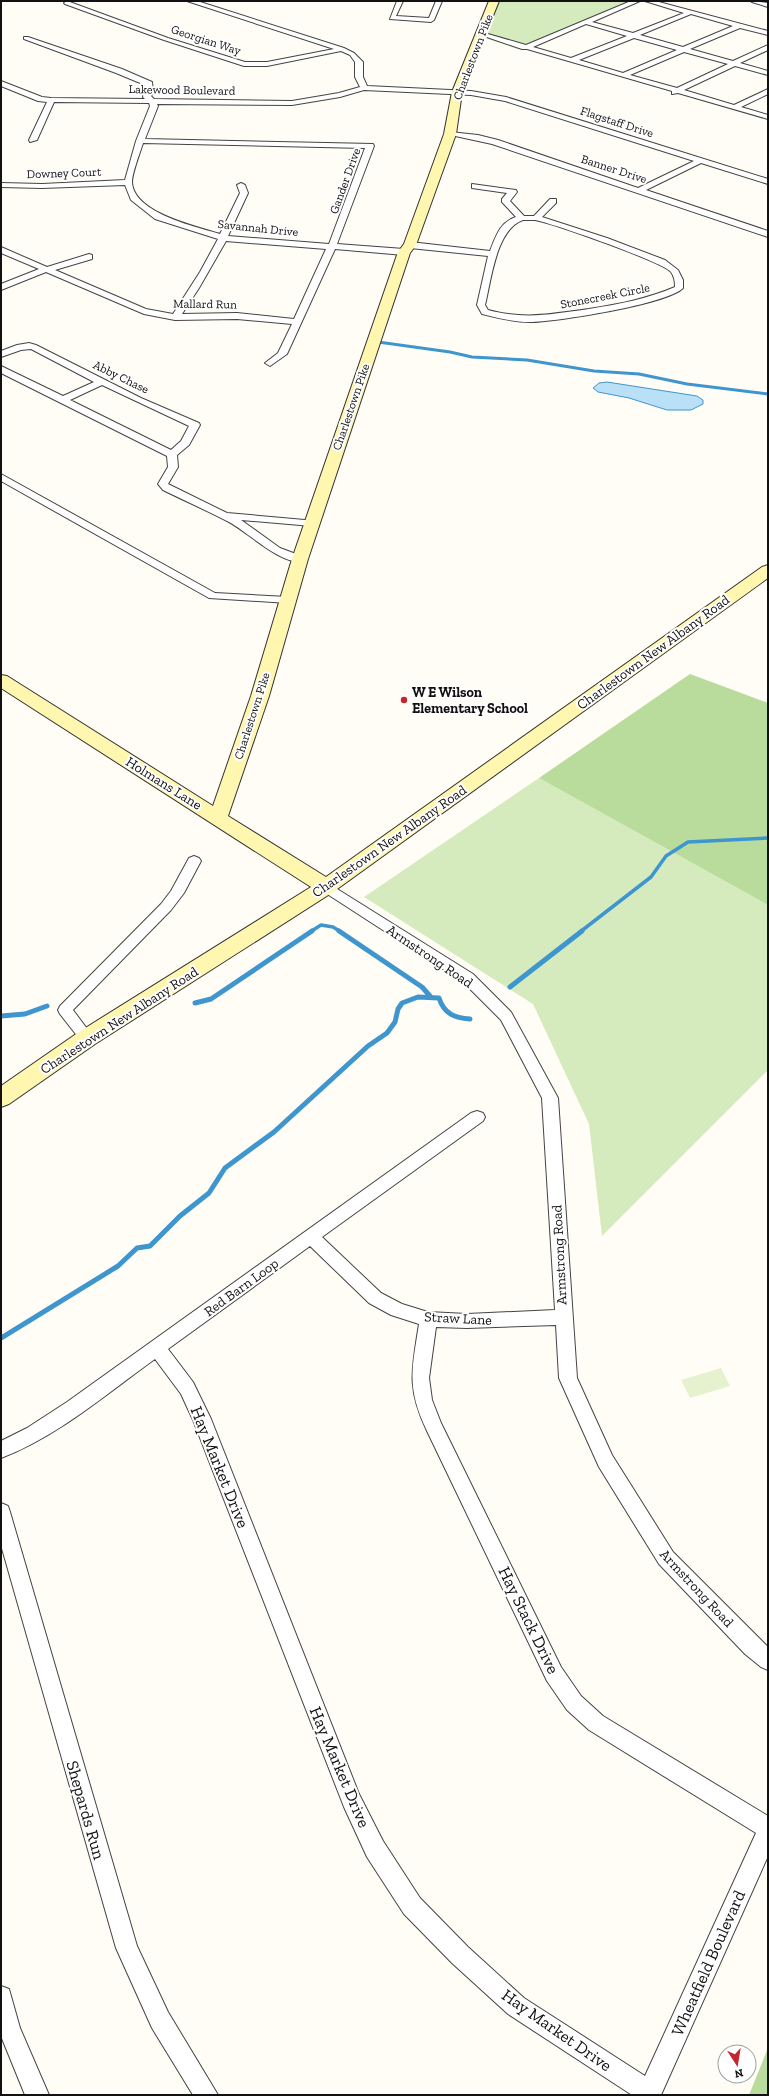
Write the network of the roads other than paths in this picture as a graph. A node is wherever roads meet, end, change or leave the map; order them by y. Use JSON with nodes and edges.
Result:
{"nodes":[{"id":1,"x":190,"y":1,"type":"edge"},
{"id":2,"x":400,"y":1,"type":"edge"},
{"id":3,"x":440,"y":1,"type":"edge"},
{"id":4,"x":494,"y":1,"type":"edge"},
{"id":5,"x":637,"y":1,"type":"edge"},
{"id":6,"x":648,"y":1,"type":"edge"},
{"id":7,"x":754,"y":1,"type":"edge"},
{"id":8,"x":67,"y":3,"type":"dead end"},
{"id":9,"x":768,"y":5,"type":"edge"},
{"id":10,"x":691,"y":12,"type":"junction"},
{"id":11,"x":585,"y":22,"type":"junction"},
{"id":12,"x":740,"y":25,"type":"junction"},
{"id":13,"x":768,"y":32,"type":"edge"},
{"id":14,"x":481,"y":34,"type":"junction"},
{"id":15,"x":634,"y":35,"type":"junction"},
{"id":16,"x":26,"y":38,"type":"dead end"},
{"id":17,"x":768,"y":47,"type":"edge"},
{"id":18,"x":524,"y":48,"type":"junction"},
{"id":19,"x":342,"y":49,"type":"junction"},
{"id":20,"x":684,"y":49,"type":"junction"},
{"id":21,"x":570,"y":61,"type":"junction"},
{"id":22,"x":734,"y":63,"type":"junction"},
{"id":23,"x":768,"y":73,"type":"edge"},
{"id":24,"x":621,"y":76,"type":"junction"},
{"id":25,"x":1,"y":83,"type":"edge"},
{"id":26,"x":364,"y":88,"type":"junction"},
{"id":27,"x":768,"y":91,"type":"edge"},
{"id":28,"x":458,"y":92,"type":"junction"},
{"id":29,"x":675,"y":92,"type":"junction"},
{"id":30,"x":51,"y":100,"type":"junction"},
{"id":31,"x":152,"y":101,"type":"junction"},
{"id":32,"x":733,"y":108,"type":"junction"},
{"id":33,"x":768,"y":117,"type":"edge"},
{"id":34,"x":450,"y":134,"type":"junction"},
{"id":35,"x":34,"y":140,"type":"dead end"},
{"id":36,"x":140,"y":141,"type":"junction"},
{"id":37,"x":700,"y":161,"type":"junction"},
{"id":38,"x":128,"y":182,"type":"junction"},
{"id":39,"x":768,"y":182,"type":"edge"},
{"id":40,"x":1,"y":185,"type":"edge"},
{"id":41,"x":241,"y":185,"type":"dead end"},
{"id":42,"x":475,"y":186,"type":"dead end"},
{"id":43,"x":640,"y":190,"type":"junction"},
{"id":44,"x":553,"y":201,"type":"dead end"},
{"id":45,"x":522,"y":218,"type":"junction"},
{"id":46,"x":536,"y":218,"type":"junction"},
{"id":47,"x":768,"y":234,"type":"edge"},
{"id":48,"x":223,"y":238,"type":"junction"},
{"id":49,"x":331,"y":246,"type":"junction"},
{"id":50,"x":407,"y":249,"type":"junction"},
{"id":51,"x":1,"y":250,"type":"edge"},
{"id":52,"x":493,"y":254,"type":"junction"},
{"id":53,"x":89,"y":257,"type":"dead end"},
{"id":54,"x":49,"y":270,"type":"junction"},
{"id":55,"x":1,"y":286,"type":"edge"},
{"id":56,"x":175,"y":317,"type":"junction"},
{"id":57,"x":296,"y":322,"type":"junction"},
{"id":58,"x":1,"y":354,"type":"edge"},
{"id":59,"x":270,"y":363,"type":"dead end"},
{"id":60,"x":1,"y":369,"type":"edge"},
{"id":61,"x":101,"y":382,"type":"junction"},
{"id":62,"x":64,"y":399,"type":"junction"},
{"id":63,"x":172,"y":454,"type":"junction"},
{"id":64,"x":1,"y":477,"type":"edge"},
{"id":65,"x":224,"y":516,"type":"junction"},
{"id":66,"x":312,"y":523,"type":"junction"},
{"id":67,"x":300,"y":558,"type":"junction"},
{"id":68,"x":768,"y":570,"type":"edge"},
{"id":69,"x":288,"y":600,"type":"junction"},
{"id":70,"x":1,"y":680,"type":"edge"},
{"id":71,"x":218,"y":818,"type":"junction"},
{"id":72,"x":194,"y":861,"type":"dead end"},
{"id":73,"x":326,"y":887,"type":"junction"},
{"id":74,"x":87,"y":1038,"type":"junction"},
{"id":75,"x":1,"y":1098,"type":"edge"},
{"id":76,"x":477,"y":1117,"type":"dead end"},
{"id":77,"x":310,"y":1236,"type":"junction"},
{"id":78,"x":563,"y":1317,"type":"junction"},
{"id":79,"x":428,"y":1319,"type":"junction"},
{"id":80,"x":156,"y":1347,"type":"junction"},
{"id":81,"x":1,"y":1450,"type":"edge"},
{"id":82,"x":1,"y":1512,"type":"edge"},
{"id":83,"x":768,"y":1660,"type":"edge"},
{"id":84,"x":768,"y":1828,"type":"edge"},
{"id":85,"x":768,"y":1832,"type":"edge"},
{"id":86,"x":1,"y":1997,"type":"edge"},
{"id":87,"x":650,"y":2094,"type":"edge"},
{"id":88,"x":37,"y":2095,"type":"edge"},
{"id":89,"x":206,"y":2095,"type":"edge"}],
"edges":[{"from":1,"to":19,"type":"street"},
{"from":2,"to":3,"type":"street"},
{"from":4,"to":14,"type":"street","name":"Charlestown Pike"},
{"from":5,"to":11,"type":"street"},
{"from":6,"to":10,"type":"street"},
{"from":7,"to":9,"type":"street"},
{"from":8,"to":19,"type":"street","name":"Georgian Way"},
{"from":10,"to":12,"type":"street"},
{"from":10,"to":15,"type":"street"},
{"from":11,"to":15,"type":"street"},
{"from":11,"to":18,"type":"street"},
{"from":12,"to":13,"type":"street"},
{"from":12,"to":20,"type":"street"},
{"from":14,"to":18,"type":"street"},
{"from":14,"to":28,"type":"street","name":"Charlestown Pike"},
{"from":15,"to":20,"type":"street"},
{"from":15,"to":21,"type":"street"},
{"from":16,"to":31,"type":"street"},
{"from":17,"to":22,"type":"street"},
{"from":18,"to":21,"type":"street"},
{"from":19,"to":26,"type":"street"},
{"from":20,"to":22,"type":"street"},
{"from":20,"to":24,"type":"street"},
{"from":21,"to":24,"type":"street"},
{"from":22,"to":23,"type":"street"},
{"from":22,"to":29,"type":"street"},
{"from":24,"to":29,"type":"street"},
{"from":25,"to":30,"type":"street","name":"Lakewood Boulevard"},
{"from":26,"to":28,"type":"street","name":"Lakewood Boulevard"},
{"from":26,"to":31,"type":"street","name":"Lakewood Boulevard"},
{"from":27,"to":32,"type":"street"},
{"from":28,"to":34,"type":"street","name":"Charlestown Pike"},
{"from":28,"to":37,"type":"street","name":"Flagstaff Drive"},
{"from":29,"to":32,"type":"street"},
{"from":30,"to":31,"type":"street","name":"Lakewood Boulevard"},
{"from":30,"to":35,"type":"street"},
{"from":31,"to":36,"type":"street"},
{"from":32,"to":33,"type":"street"},
{"from":34,"to":43,"type":"street","name":"Banner Drive"},
{"from":34,"to":50,"type":"street","name":"Charlestown Pike"},
{"from":36,"to":38,"type":"street"},
{"from":36,"to":49,"type":"street","name":"Gander Drive"},
{"from":37,"to":39,"type":"street","name":"Flagstaff Drive"},
{"from":37,"to":43,"type":"street"},
{"from":38,"to":40,"type":"street","name":"Downey Court"},
{"from":38,"to":48,"type":"street","name":"Savannah Drive"},
{"from":41,"to":48,"type":"street"},
{"from":42,"to":45,"type":"street"},
{"from":43,"to":47,"type":"street","name":"Banner Drive"},
{"from":44,"to":46,"type":"street"},
{"from":45,"to":46,"type":"street","name":"Stonecreek Circle"},
{"from":45,"to":52,"type":"street","name":"Stonecreek Circle"},
{"from":46,"to":52,"type":"street","name":"Stonecreek Circle"},
{"from":48,"to":49,"type":"street","name":"Savannah Drive"},
{"from":48,"to":56,"type":"street"},
{"from":49,"to":50,"type":"street","name":"Savannah Drive"},
{"from":49,"to":57,"type":"street","name":"Gander Drive"},
{"from":50,"to":52,"type":"street"},
{"from":50,"to":66,"type":"street","name":"Charlestown Pike"},
{"from":51,"to":54,"type":"street","name":"Mallard Run"},
{"from":53,"to":54,"type":"street"},
{"from":54,"to":55,"type":"street"},
{"from":54,"to":56,"type":"street","name":"Mallard Run"},
{"from":56,"to":57,"type":"street","name":"Mallard Run"},
{"from":57,"to":59,"type":"street","name":"Gander Drive"},
{"from":58,"to":61,"type":"street","name":"Abby Chase"},
{"from":60,"to":62,"type":"street"},
{"from":61,"to":62,"type":"street"},
{"from":61,"to":63,"type":"street","name":"Abby Chase"},
{"from":62,"to":63,"type":"street"},
{"from":63,"to":65,"type":"street"},
{"from":64,"to":69,"type":"street"},
{"from":65,"to":66,"type":"street"},
{"from":65,"to":67,"type":"street"},
{"from":66,"to":67,"type":"street","name":"Charlestown Pike"},
{"from":67,"to":69,"type":"street","name":"Charlestown Pike"},
{"from":68,"to":73,"type":"street","name":"Charlestown New Albany Road"},
{"from":69,"to":71,"type":"street","name":"Charlestown Pike"},
{"from":70,"to":71,"type":"street","name":"Holmans Lane"},
{"from":71,"to":73,"type":"street","name":"Holmans Lane"},
{"from":72,"to":74,"type":"street"},
{"from":73,"to":74,"type":"street","name":"Charlestown New Albany Road"},
{"from":73,"to":78,"type":"street","name":"Armstrong Road"},
{"from":74,"to":75,"type":"street","name":"Charlestown New Albany Road"},
{"from":76,"to":77,"type":"street","name":"Red Barn Loop"},
{"from":77,"to":79,"type":"street","name":"Straw Lane"},
{"from":77,"to":80,"type":"street","name":"Red Barn Loop"},
{"from":78,"to":79,"type":"street","name":"Straw Lane"},
{"from":78,"to":83,"type":"street","name":"Armstrong Road"},
{"from":79,"to":84,"type":"street","name":"Hay Stack Drive"},
{"from":80,"to":81,"type":"street","name":"Red Barn Loop"},
{"from":80,"to":87,"type":"street","name":"Hay Market Drive"},
{"from":82,"to":89,"type":"street","name":"Shepards Run"},
{"from":85,"to":87,"type":"street","name":"Wheatfield Boulevard"},
{"from":86,"to":88,"type":"street"}]}
